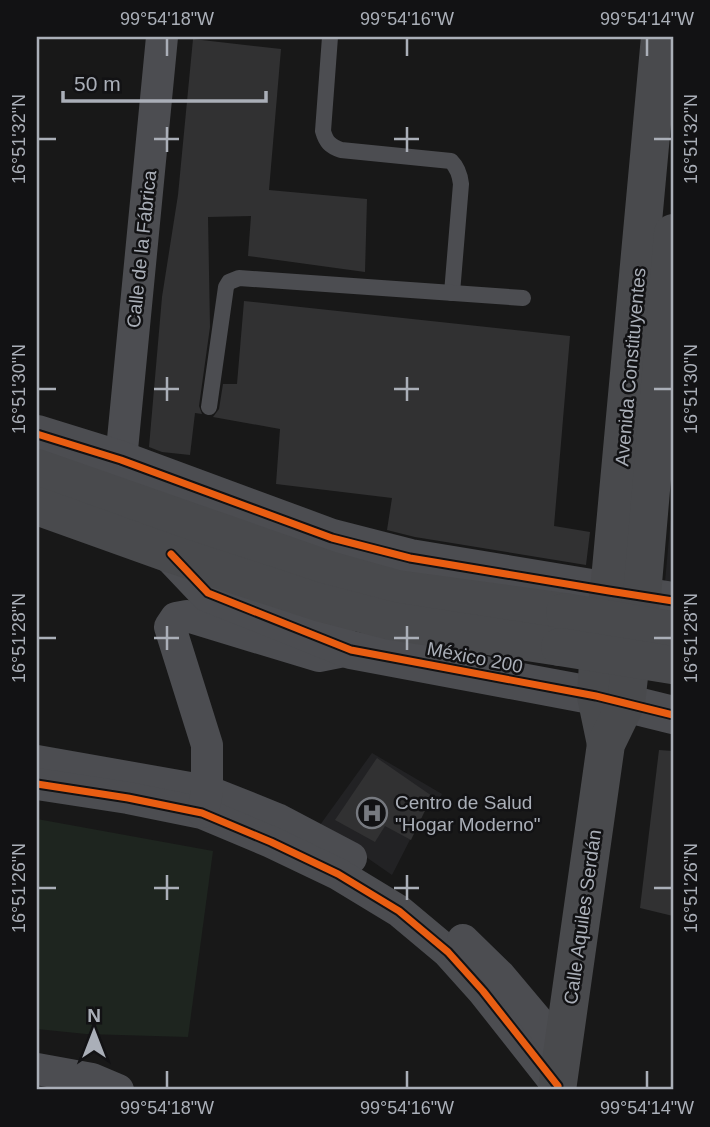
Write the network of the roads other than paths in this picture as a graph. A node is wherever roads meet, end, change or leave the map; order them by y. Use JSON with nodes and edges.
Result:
{"nodes":[{"id":1,"x":162,"y":37,"type":"edge"},
{"id":2,"x":330,"y":37,"type":"edge"},
{"id":3,"x":660,"y":37,"type":"edge"},
{"id":4,"x":673,"y":233,"type":"edge"},
{"id":5,"x":452,"y":293,"type":"junction"},
{"id":6,"x":523,"y":298,"type":"dead end"},
{"id":7,"x":209,"y":407,"type":"dead end"},
{"id":8,"x":37,"y":434,"type":"edge"},
{"id":9,"x":121,"y":460,"type":"junction"},
{"id":10,"x":37,"y":468,"type":"edge"},
{"id":11,"x":37,"y":506,"type":"edge"},
{"id":12,"x":171,"y":554,"type":"junction"},
{"id":13,"x":659,"y":625,"type":"edge"},
{"id":14,"x":563,"y":630,"type":"junction"},
{"id":15,"x":351,"y":650,"type":"junction"},
{"id":16,"x":611,"y":700,"type":"junction"},
{"id":17,"x":673,"y":715,"type":"edge"},
{"id":18,"x":37,"y":761,"type":"edge"},
{"id":19,"x":37,"y":784,"type":"edge"},
{"id":20,"x":205,"y":802,"type":"junction"},
{"id":21,"x":37,"y":1069,"type":"edge"},
{"id":22,"x":559,"y":1076,"type":"edge"},
{"id":23,"x":118,"y":1090,"type":"edge"}],
"edges":[{"from":1,"to":9,"type":"street","name":"Calle de la Fábrica"},
{"from":2,"to":5,"type":"lane"},
{"from":3,"to":13,"type":"main road","name":"Avenida Constituyentes"},
{"from":4,"to":13,"type":"main road","name":"Avenida Constituyentes"},
{"from":5,"to":6,"type":"lane"},
{"from":5,"to":7,"type":"lane"},
{"from":8,"to":9,"type":"street"},
{"from":9,"to":13,"type":"street"},
{"from":10,"to":14,"type":"main road"},
{"from":11,"to":12,"type":"main road"},
{"from":12,"to":14,"type":"main road"},
{"from":12,"to":15,"type":"street","name":"México 200"},
{"from":13,"to":14,"type":"main road","bridge":true},
{"from":13,"to":16,"type":"main road","name":"Avenida Constituyentes"},
{"from":15,"to":16,"type":"street","name":"México 200"},
{"from":15,"to":20,"type":"street"},
{"from":16,"to":17,"type":"street","name":"México 200"},
{"from":16,"to":22,"type":"main road","name":"Calle Aquiles Serdán"},
{"from":18,"to":20,"type":"street"},
{"from":19,"to":20,"type":"street"},
{"from":20,"to":22,"type":"street"},
{"from":21,"to":23,"type":"street"}]}
